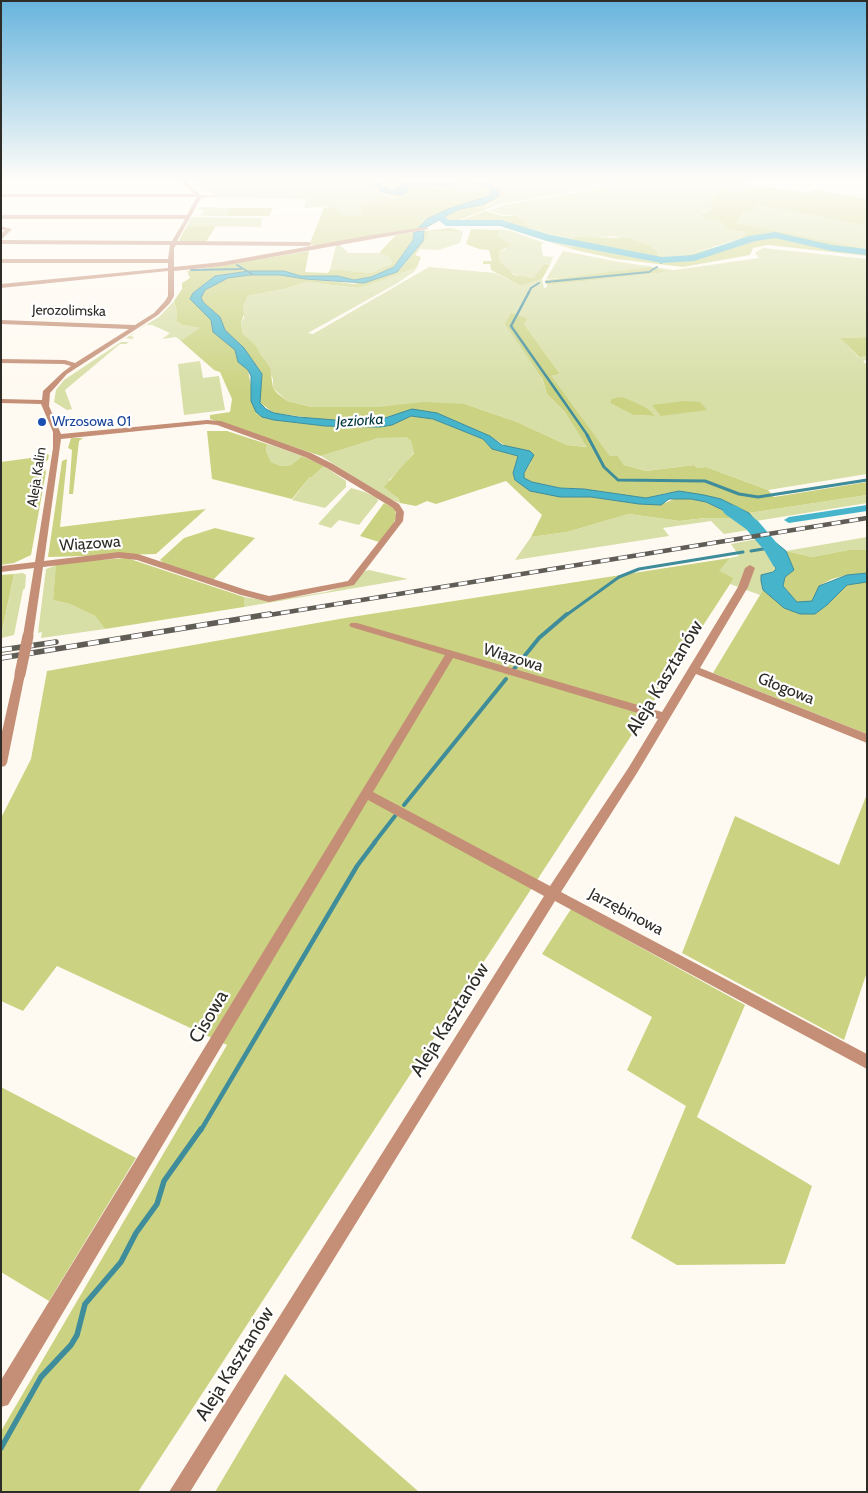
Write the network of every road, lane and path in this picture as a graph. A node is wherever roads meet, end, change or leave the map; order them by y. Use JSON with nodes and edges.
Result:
{"nodes":[{"id":1,"x":171,"y":251,"type":"edge"},
{"id":2,"x":299,"y":251,"type":"edge"},
{"id":3,"x":1,"y":261,"type":"edge"},
{"id":4,"x":170,"y":261,"type":"junction"},
{"id":5,"x":170,"y":270,"type":"junction"},
{"id":6,"x":1,"y":286,"type":"edge"},
{"id":7,"x":1,"y":322,"type":"edge"},
{"id":8,"x":136,"y":326,"type":"junction"},
{"id":9,"x":1,"y":361,"type":"edge"},
{"id":10,"x":77,"y":366,"type":"junction"},
{"id":11,"x":1,"y":401,"type":"edge"},
{"id":12,"x":44,"y":402,"type":"junction"},
{"id":13,"x":58,"y":437,"type":"junction"},
{"id":14,"x":38,"y":564,"type":"junction"},
{"id":15,"x":750,"y":568,"type":"dead end"},
{"id":16,"x":1,"y":569,"type":"edge"},
{"id":17,"x":354,"y":625,"type":"dead end"},
{"id":18,"x":450,"y":655,"type":"junction"},
{"id":19,"x":693,"y":669,"type":"junction"},
{"id":20,"x":665,"y":717,"type":"junction"},
{"id":21,"x":867,"y":739,"type":"edge"},
{"id":22,"x":1,"y":763,"type":"edge"},
{"id":23,"x":367,"y":794,"type":"junction"},
{"id":24,"x":553,"y":893,"type":"junction"},
{"id":25,"x":867,"y":1062,"type":"edge"},
{"id":26,"x":1,"y":1398,"type":"edge"},
{"id":27,"x":179,"y":1492,"type":"edge"}],
"edges":[{"from":1,"to":4,"type":"street"},
{"from":2,"to":5,"type":"street"},
{"from":3,"to":4,"type":"street"},
{"from":4,"to":5,"type":"street"},
{"from":5,"to":6,"type":"street"},
{"from":5,"to":8,"type":"street"},
{"from":7,"to":8,"type":"street","name":"Jerozolimska"},
{"from":8,"to":10,"type":"street"},
{"from":9,"to":10,"type":"street"},
{"from":10,"to":12,"type":"street"},
{"from":11,"to":12,"type":"street"},
{"from":12,"to":13,"type":"street","name":"Aleja Kalin"},
{"from":13,"to":14,"type":"street","name":"Aleja Kalin"},
{"from":13,"to":14,"type":"street","name":"Wiązowa"},
{"from":14,"to":16,"type":"street","name":"Wiązowa"},
{"from":14,"to":22,"type":"street","name":"Aleja Kalin","bridge":true},
{"from":15,"to":19,"type":"street","name":"Aleja Kasztanów"},
{"from":17,"to":18,"type":"street","name":"Wiązowa"},
{"from":18,"to":20,"type":"street","name":"Wiązowa"},
{"from":18,"to":23,"type":"street","name":"Cisowa"},
{"from":19,"to":20,"type":"street","name":"Aleja Kasztanów"},
{"from":19,"to":21,"type":"street","name":"Głogowa"},
{"from":20,"to":24,"type":"street","name":"Aleja Kasztanów"},
{"from":23,"to":24,"type":"street","name":"Jarzębinowa"},
{"from":23,"to":26,"type":"street","name":"Cisowa"},
{"from":24,"to":25,"type":"street","name":"Jarzębinowa"},
{"from":24,"to":27,"type":"street","name":"Aleja Kasztanów"}]}
